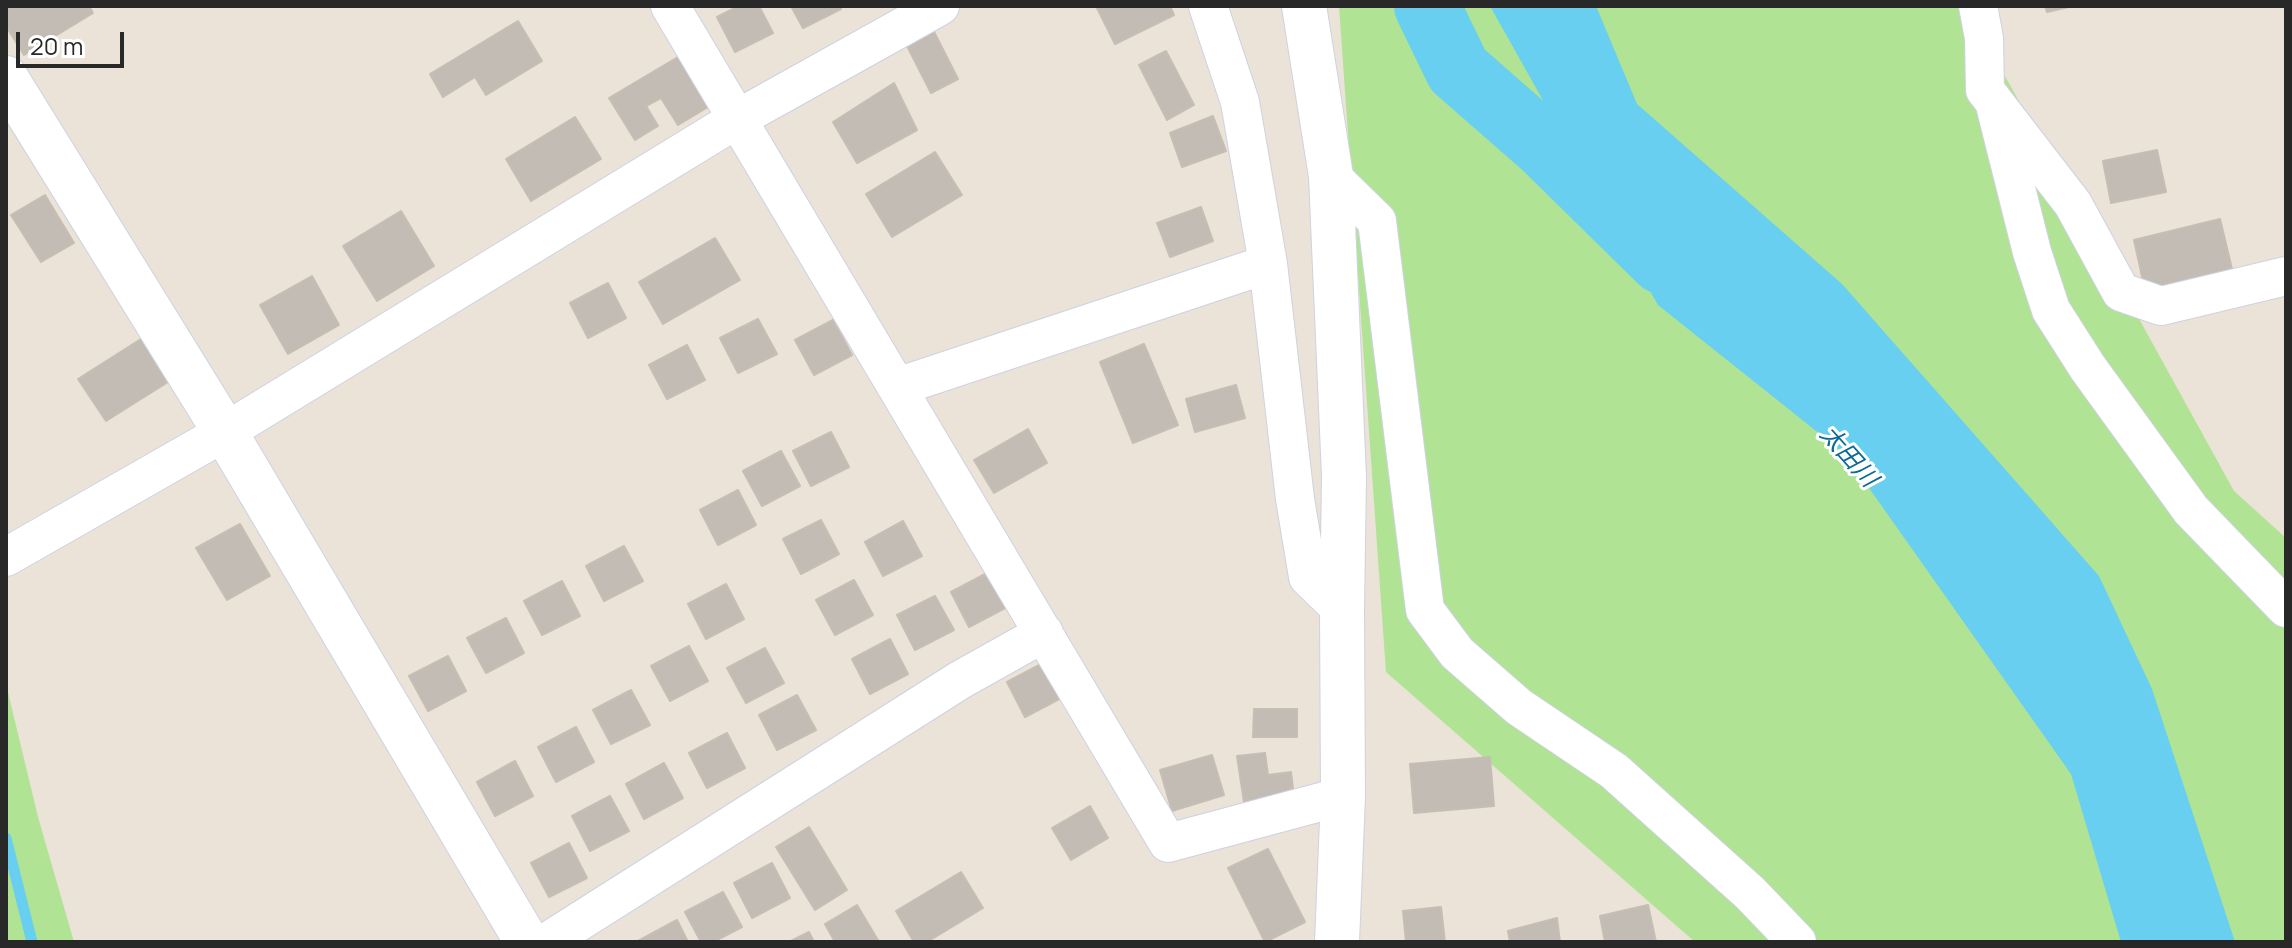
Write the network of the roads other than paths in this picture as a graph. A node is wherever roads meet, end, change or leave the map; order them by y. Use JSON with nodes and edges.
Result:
{"nodes":[{"id":1,"x":670,"y":6,"type":"edge"},
{"id":2,"x":940,"y":6,"type":"edge"},
{"id":3,"x":1208,"y":6,"type":"edge"},
{"id":4,"x":1304,"y":6,"type":"edge"},
{"id":5,"x":1978,"y":6,"type":"edge"},
{"id":6,"x":6,"y":78,"type":"edge"},
{"id":7,"x":1995,"y":105,"type":"junction"},
{"id":8,"x":737,"y":119,"type":"junction"},
{"id":9,"x":1331,"y":176,"type":"junction"},
{"id":10,"x":1268,"y":264,"type":"junction"},
{"id":11,"x":2286,"y":276,"type":"edge"},
{"id":12,"x":897,"y":387,"type":"junction"},
{"id":13,"x":225,"y":432,"type":"junction"},
{"id":14,"x":6,"y":557,"type":"edge"},
{"id":15,"x":2286,"y":608,"type":"edge"},
{"id":16,"x":1342,"y":610,"type":"junction"},
{"id":17,"x":1044,"y":633,"type":"junction"},
{"id":18,"x":1343,"y":796,"type":"junction"},
{"id":19,"x":1338,"y":941,"type":"edge"},
{"id":20,"x":527,"y":942,"type":"edge"},
{"id":21,"x":547,"y":942,"type":"edge"},
{"id":22,"x":1797,"y":942,"type":"edge"}],
"edges":[{"from":1,"to":8,"type":"street"},
{"from":2,"to":8,"type":"street"},
{"from":3,"to":10,"type":"street"},
{"from":4,"to":9,"type":"street"},
{"from":5,"to":7,"type":"street"},
{"from":6,"to":13,"type":"street"},
{"from":7,"to":11,"type":"street"},
{"from":7,"to":15,"type":"street"},
{"from":8,"to":12,"type":"street"},
{"from":8,"to":13,"type":"street"},
{"from":9,"to":16,"type":"street"},
{"from":9,"to":22,"type":"street"},
{"from":10,"to":12,"type":"street"},
{"from":10,"to":16,"type":"street"},
{"from":12,"to":17,"type":"street"},
{"from":13,"to":14,"type":"street"},
{"from":13,"to":20,"type":"street"},
{"from":16,"to":18,"type":"street"},
{"from":17,"to":18,"type":"street"},
{"from":17,"to":21,"type":"street"},
{"from":18,"to":19,"type":"street"}]}
